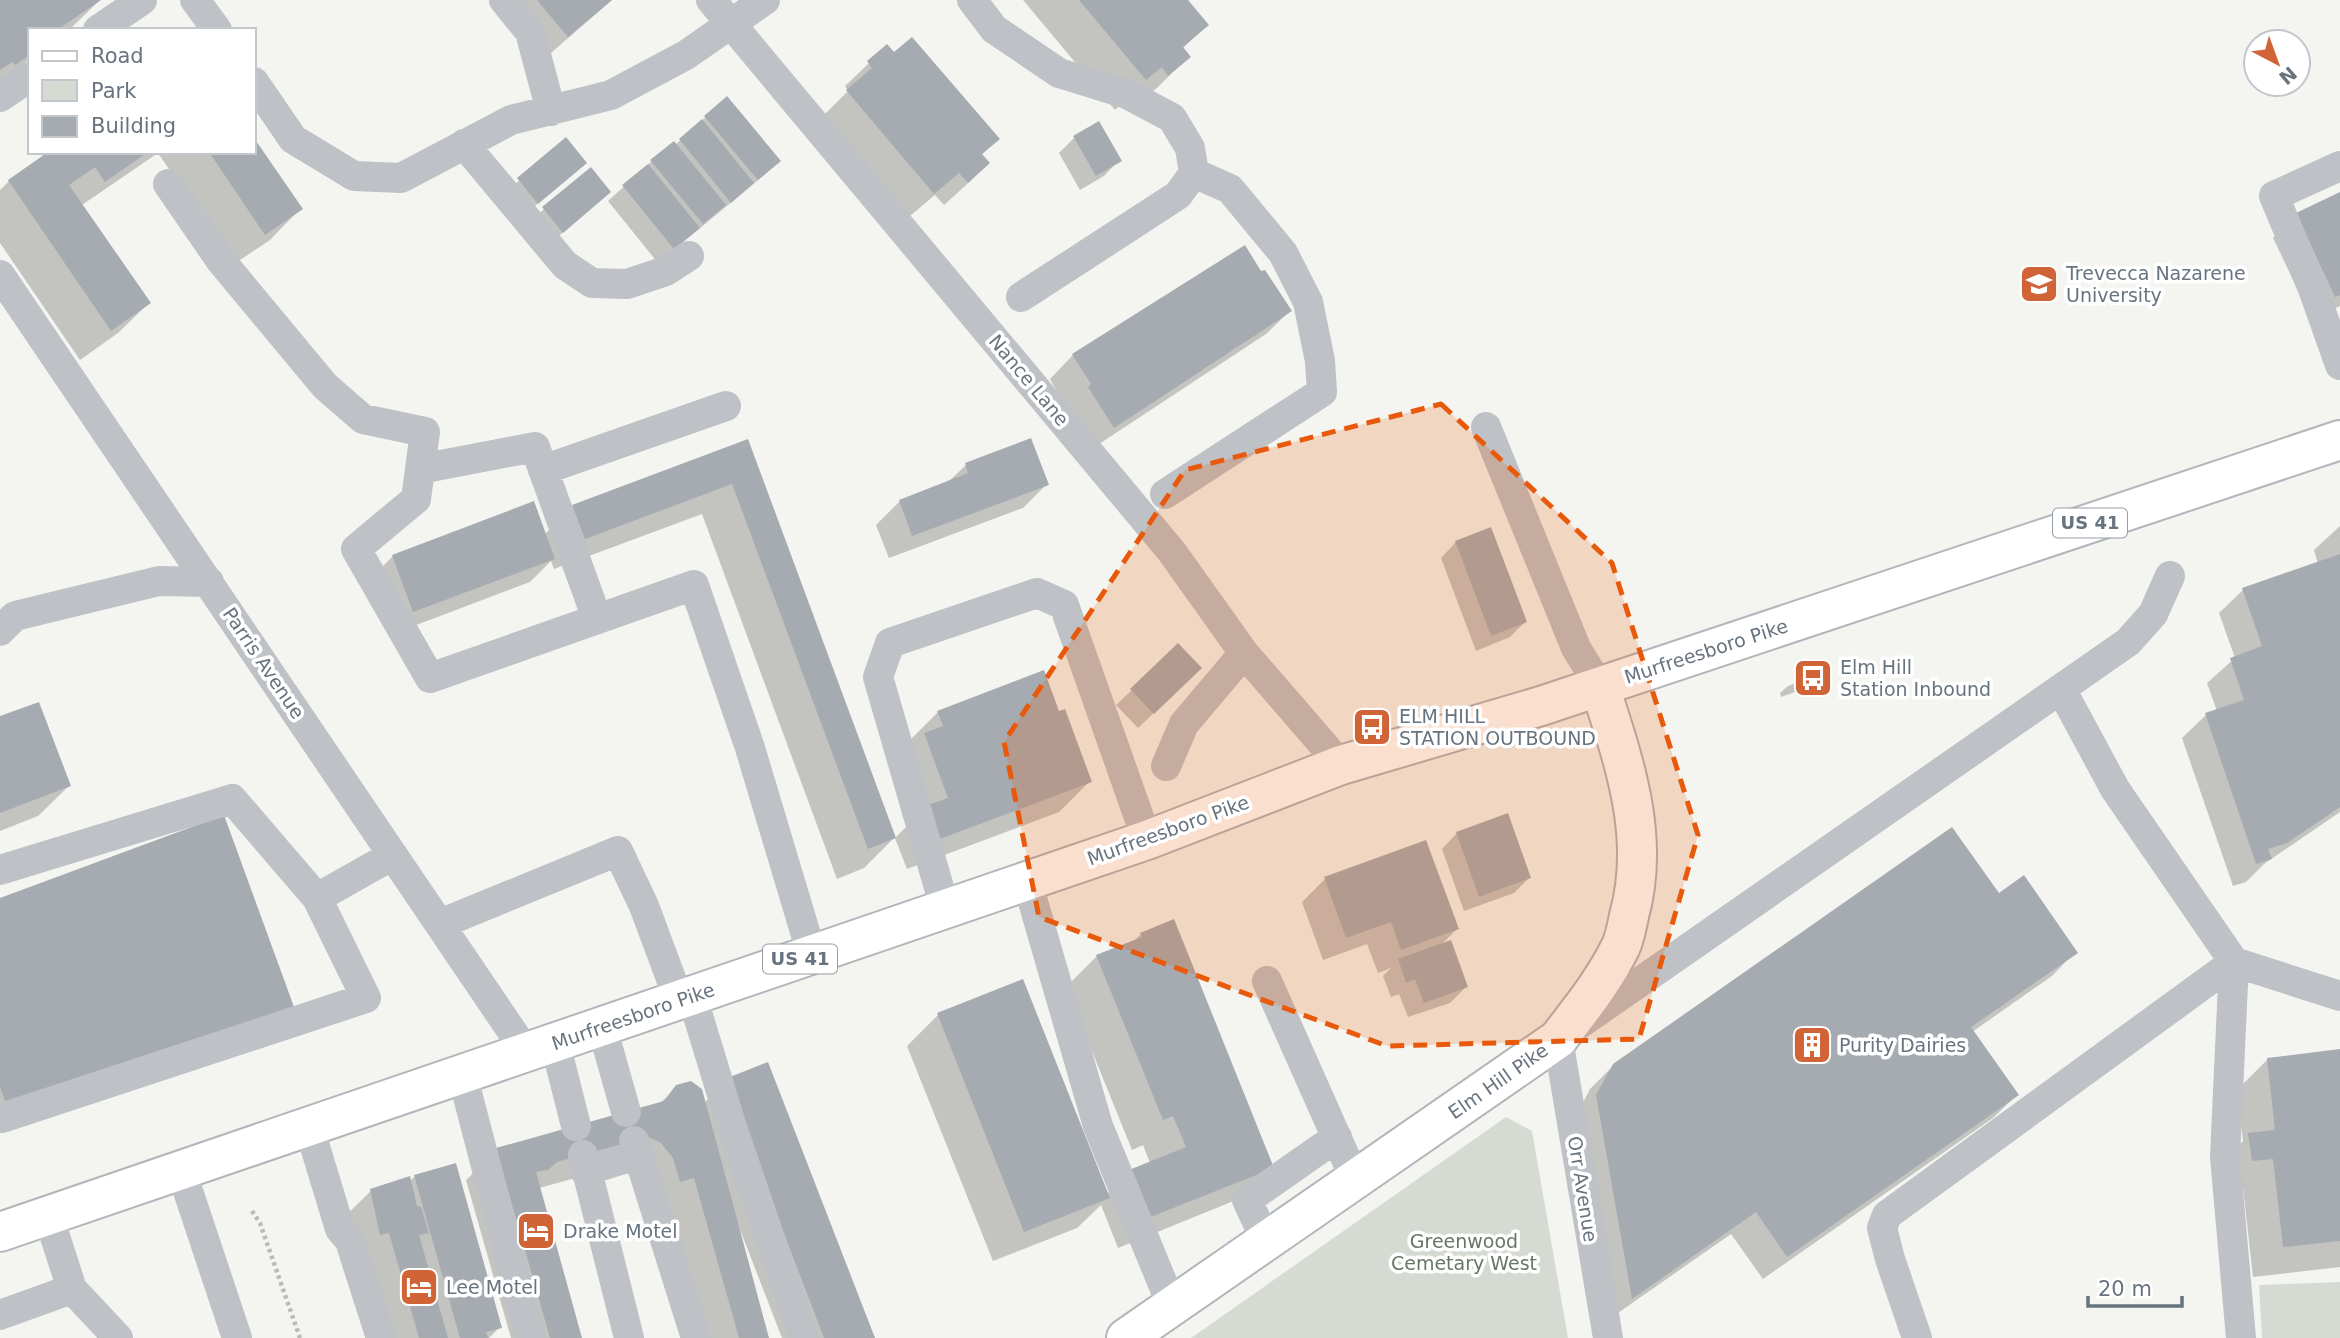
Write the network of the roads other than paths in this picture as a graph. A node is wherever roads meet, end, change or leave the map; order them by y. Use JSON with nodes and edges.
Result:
{"nodes":[{"id":1,"x":142,"y":0,"type":"edge"},
{"id":2,"x":195,"y":0,"type":"edge"},
{"id":3,"x":504,"y":0,"type":"edge"},
{"id":4,"x":711,"y":0,"type":"edge"},
{"id":5,"x":765,"y":0,"type":"edge"},
{"id":6,"x":972,"y":0,"type":"edge"},
{"id":7,"x":730,"y":23,"type":"junction"},
{"id":8,"x":101,"y":28,"type":"edge"},
{"id":9,"x":216,"y":28,"type":"edge"},
{"id":10,"x":28,"y":78,"type":"edge"},
{"id":11,"x":256,"y":85,"type":"edge"},
{"id":12,"x":0,"y":97,"type":"edge"},
{"id":13,"x":551,"y":111,"type":"junction"},
{"id":14,"x":464,"y":144,"type":"junction"},
{"id":15,"x":2340,"y":166,"type":"edge"},
{"id":16,"x":1194,"y":173,"type":"junction"},
{"id":17,"x":168,"y":184,"type":"dead end"},
{"id":18,"x":689,"y":256,"type":"dead end"},
{"id":19,"x":0,"y":275,"type":"edge"},
{"id":20,"x":1021,"y":296,"type":"dead end"},
{"id":21,"x":2340,"y":365,"type":"edge"},
{"id":22,"x":726,"y":406,"type":"dead end"},
{"id":23,"x":1486,"y":427,"type":"dead end"},
{"id":24,"x":2340,"y":440,"type":"edge"},
{"id":25,"x":420,"y":469,"type":"junction"},
{"id":26,"x":543,"y":470,"type":"junction"},
{"id":27,"x":1165,"y":494,"type":"dead end"},
{"id":28,"x":2170,"y":576,"type":"dead end"},
{"id":29,"x":209,"y":582,"type":"junction"},
{"id":30,"x":597,"y":619,"type":"junction"},
{"id":31,"x":0,"y":631,"type":"edge"},
{"id":32,"x":1244,"y":653,"type":"junction"},
{"id":33,"x":1600,"y":687,"type":"junction"},
{"id":34,"x":2062,"y":689,"type":"junction"},
{"id":35,"x":1341,"y":765,"type":"junction"},
{"id":36,"x":1166,"y":766,"type":"dead end"},
{"id":37,"x":1147,"y":840,"type":"junction"},
{"id":38,"x":393,"y":855,"type":"junction"},
{"id":39,"x":0,"y":870,"type":"edge"},
{"id":40,"x":1027,"y":881,"type":"junction"},
{"id":41,"x":317,"y":898,"type":"junction"},
{"id":42,"x":945,"y":908,"type":"junction"},
{"id":43,"x":440,"y":924,"type":"junction"},
{"id":44,"x":812,"y":955,"type":"junction"},
{"id":45,"x":2234,"y":962,"type":"junction"},
{"id":46,"x":1267,"y":981,"type":"dead end"},
{"id":47,"x":2340,"y":996,"type":"edge"},
{"id":48,"x":686,"y":998,"type":"junction"},
{"id":49,"x":602,"y":1027,"type":"junction"},
{"id":50,"x":1558,"y":1039,"type":"junction"},
{"id":51,"x":541,"y":1048,"type":"junction"},
{"id":52,"x":462,"y":1074,"type":"junction"},
{"id":53,"x":626,"y":1112,"type":"dead end"},
{"id":54,"x":0,"y":1117,"type":"edge"},
{"id":55,"x":309,"y":1126,"type":"junction"},
{"id":56,"x":576,"y":1126,"type":"dead end"},
{"id":57,"x":1337,"y":1137,"type":"junction"},
{"id":58,"x":181,"y":1170,"type":"junction"},
{"id":59,"x":1356,"y":1179,"type":"junction"},
{"id":60,"x":48,"y":1215,"type":"junction"},
{"id":61,"x":0,"y":1232,"type":"edge"},
{"id":62,"x":1266,"y":1241,"type":"junction"},
{"id":63,"x":72,"y":1289,"type":"junction"},
{"id":64,"x":1172,"y":1307,"type":"junction"},
{"id":65,"x":0,"y":1315,"type":"edge"},
{"id":66,"x":118,"y":1338,"type":"edge"},
{"id":67,"x":237,"y":1338,"type":"edge"},
{"id":68,"x":381,"y":1338,"type":"edge"},
{"id":69,"x":531,"y":1338,"type":"edge"},
{"id":70,"x":629,"y":1338,"type":"edge"},
{"id":71,"x":696,"y":1338,"type":"edge"},
{"id":72,"x":804,"y":1338,"type":"edge"},
{"id":73,"x":1126,"y":1338,"type":"edge"},
{"id":74,"x":1608,"y":1338,"type":"edge"},
{"id":75,"x":1917,"y":1338,"type":"edge"},
{"id":76,"x":2241,"y":1338,"type":"edge"}],
"edges":[{"from":1,"to":8,"type":"street"},
{"from":2,"to":9,"type":"street"},
{"from":3,"to":13,"type":"street"},
{"from":4,"to":7,"type":"street","name":"Nance Lane"},
{"from":5,"to":7,"type":"street"},
{"from":6,"to":16,"type":"street"},
{"from":7,"to":13,"type":"street"},
{"from":7,"to":32,"type":"street","name":"Nance Lane"},
{"from":10,"to":12,"type":"street"},
{"from":11,"to":14,"type":"street"},
{"from":13,"to":14,"type":"street"},
{"from":14,"to":18,"type":"street"},
{"from":15,"to":21,"type":"street"},
{"from":16,"to":20,"type":"street"},
{"from":16,"to":27,"type":"street"},
{"from":17,"to":25,"type":"street"},
{"from":19,"to":29,"type":"street","name":"Parris Avenue"},
{"from":22,"to":26,"type":"street"},
{"from":23,"to":33,"type":"street"},
{"from":24,"to":33,"type":"main road","name":"Murfreesboro Pike","number":"US 41"},
{"from":25,"to":26,"type":"street"},
{"from":25,"to":30,"type":"street"},
{"from":26,"to":30,"type":"street"},
{"from":28,"to":34,"type":"street"},
{"from":29,"to":31,"type":"street"},
{"from":29,"to":38,"type":"street","name":"Parris Avenue"},
{"from":30,"to":44,"type":"street"},
{"from":32,"to":35,"type":"street","name":"Nance Lane"},
{"from":32,"to":36,"type":"street"},
{"from":33,"to":35,"type":"main road","name":"Murfreesboro Pike","number":"US 41"},
{"from":33,"to":50,"type":"main road","name":"Elm Hill Pike"},
{"from":34,"to":45,"type":"street"},
{"from":34,"to":50,"type":"street"},
{"from":35,"to":37,"type":"main road","name":"Murfreesboro Pike","number":"US 41"},
{"from":37,"to":40,"type":"main road","name":"Murfreesboro Pike","number":"US 41"},
{"from":37,"to":42,"type":"street"},
{"from":38,"to":41,"type":"street"},
{"from":38,"to":43,"type":"street","name":"Parris Avenue"},
{"from":39,"to":41,"type":"street"},
{"from":40,"to":42,"type":"main road","name":"Murfreesboro Pike","number":"US 41"},
{"from":40,"to":64,"type":"street"},
{"from":41,"to":54,"type":"street"},
{"from":42,"to":44,"type":"main road","name":"Murfreesboro Pike","number":"US 41"},
{"from":43,"to":48,"type":"street"},
{"from":43,"to":51,"type":"street","name":"Parris Avenue"},
{"from":44,"to":48,"type":"main road","name":"Murfreesboro Pike","number":"US 41"},
{"from":45,"to":47,"type":"street"},
{"from":45,"to":75,"type":"street"},
{"from":45,"to":76,"type":"street"},
{"from":46,"to":57,"type":"street"},
{"from":48,"to":49,"type":"main road","name":"Murfreesboro Pike","number":"US 41"},
{"from":48,"to":72,"type":"street"},
{"from":49,"to":51,"type":"main road","name":"Murfreesboro Pike","number":"US 41"},
{"from":49,"to":53,"type":"street"},
{"from":50,"to":59,"type":"main road","name":"Elm Hill Pike"},
{"from":50,"to":74,"type":"street","name":"Orr Avenue"},
{"from":51,"to":52,"type":"main road","name":"Murfreesboro Pike","number":"US 41"},
{"from":51,"to":56,"type":"street","name":"Parris Avenue"},
{"from":52,"to":55,"type":"main road","name":"Murfreesboro Pike","number":"US 41"},
{"from":52,"to":69,"type":"street"},
{"from":55,"to":58,"type":"main road","name":"Murfreesboro Pike","number":"US 41"},
{"from":55,"to":68,"type":"street"},
{"from":57,"to":59,"type":"street"},
{"from":57,"to":62,"type":"street"},
{"from":58,"to":60,"type":"main road","name":"Murfreesboro Pike","number":"US 41"},
{"from":58,"to":67,"type":"street"},
{"from":59,"to":62,"type":"main road","name":"Elm Hill Pike"},
{"from":60,"to":61,"type":"main road","name":"Murfreesboro Pike","number":"US 41"},
{"from":60,"to":63,"type":"street"},
{"from":62,"to":64,"type":"main road","name":"Elm Hill Pike"},
{"from":63,"to":65,"type":"street"},
{"from":63,"to":66,"type":"street"},
{"from":64,"to":73,"type":"main road","name":"Elm Hill Pike"},
{"from":70,"to":71,"type":"street"}]}
